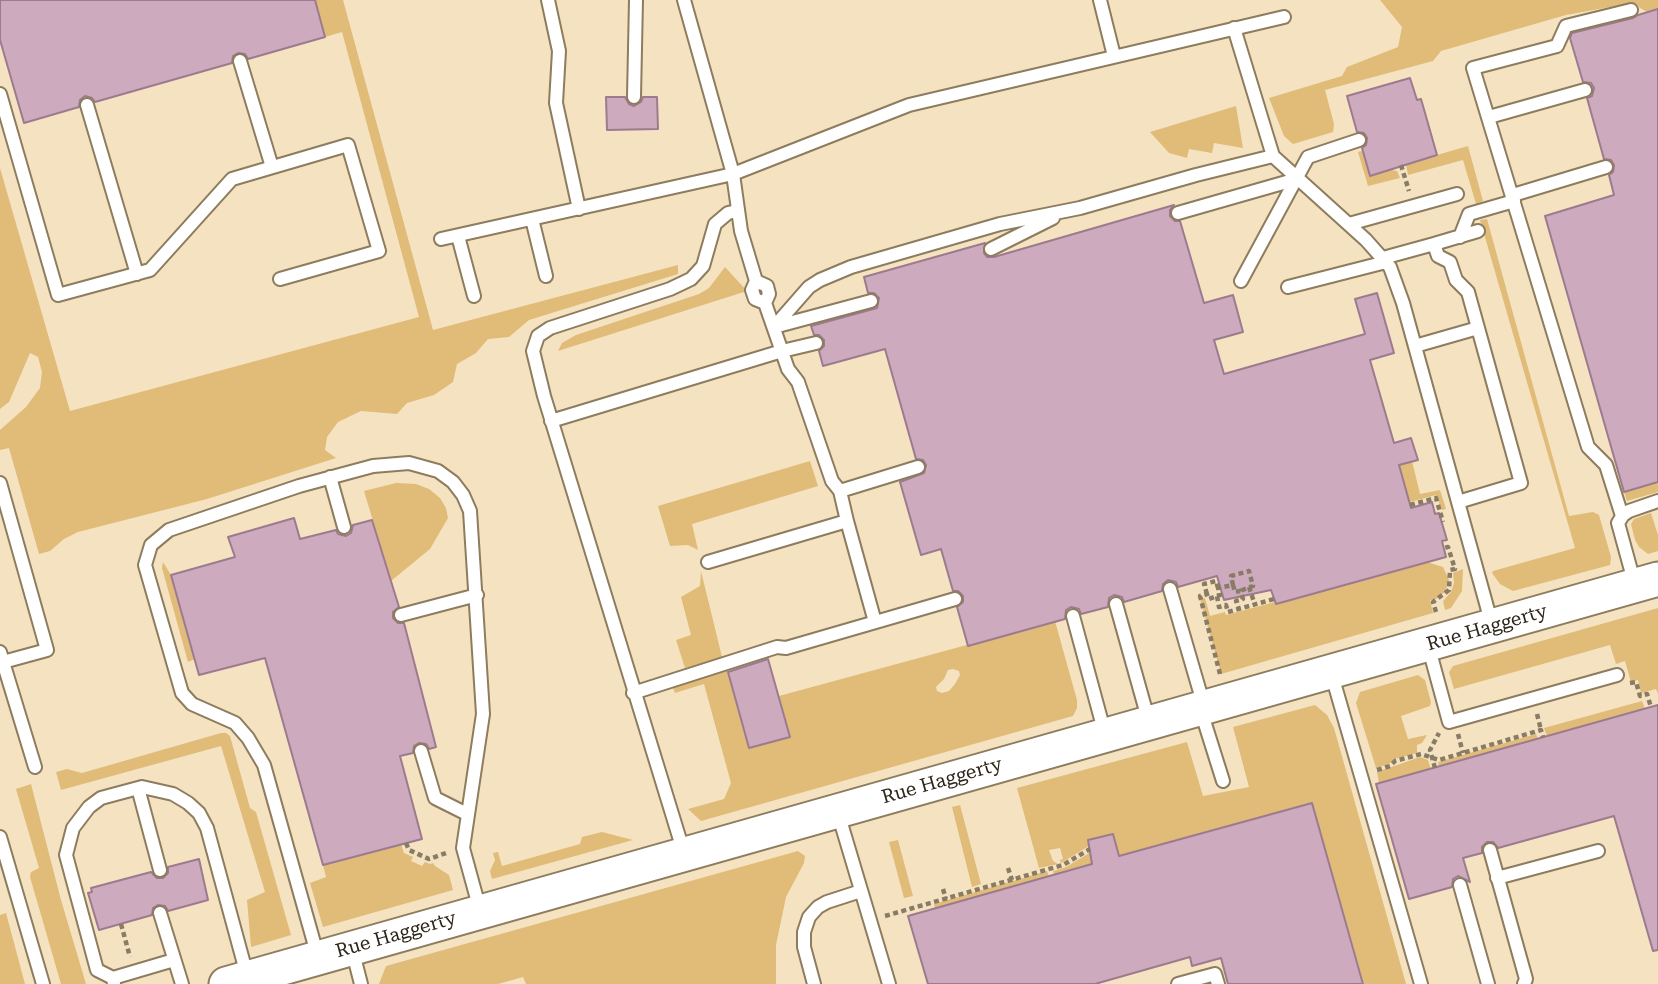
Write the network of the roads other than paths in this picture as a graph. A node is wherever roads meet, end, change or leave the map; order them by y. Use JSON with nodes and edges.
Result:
{"nodes":[{"id":1,"x":548,"y":0,"type":"edge"},
{"id":2,"x":636,"y":0,"type":"edge"},
{"id":3,"x":684,"y":0,"type":"edge"},
{"id":4,"x":1100,"y":0,"type":"edge"},
{"id":5,"x":1631,"y":10,"type":"dead end"},
{"id":6,"x":1284,"y":17,"type":"dead end"},
{"id":7,"x":1234,"y":28,"type":"junction"},
{"id":8,"x":1114,"y":56,"type":"junction"},
{"id":9,"x":240,"y":61,"type":"dead end"},
{"id":10,"x":1585,"y":90,"type":"dead end"},
{"id":11,"x":0,"y":94,"type":"edge"},
{"id":12,"x":635,"y":97,"type":"dead end"},
{"id":13,"x":86,"y":105,"type":"dead end"},
{"id":14,"x":1489,"y":117,"type":"junction"},
{"id":15,"x":1359,"y":140,"type":"dead end"},
{"id":16,"x":1273,"y":156,"type":"junction"},
{"id":17,"x":272,"y":167,"type":"junction"},
{"id":18,"x":1606,"y":167,"type":"dead end"},
{"id":19,"x":733,"y":174,"type":"junction"},
{"id":20,"x":1297,"y":179,"type":"junction"},
{"id":21,"x":1457,"y":194,"type":"dead end"},
{"id":22,"x":1514,"y":198,"type":"junction"},
{"id":23,"x":579,"y":209,"type":"junction"},
{"id":24,"x":1067,"y":210,"type":"junction"},
{"id":25,"x":737,"y":211,"type":"junction"},
{"id":26,"x":1178,"y":213,"type":"dead end"},
{"id":27,"x":533,"y":219,"type":"junction"},
{"id":28,"x":1349,"y":224,"type":"junction"},
{"id":29,"x":1478,"y":231,"type":"dead end"},
{"id":30,"x":458,"y":236,"type":"junction"},
{"id":31,"x":1460,"y":237,"type":"junction"},
{"id":32,"x":441,"y":239,"type":"dead end"},
{"id":33,"x":1434,"y":244,"type":"junction"},
{"id":34,"x":991,"y":249,"type":"dead end"},
{"id":35,"x":1385,"y":260,"type":"junction"},
{"id":36,"x":137,"y":274,"type":"junction"},
{"id":37,"x":546,"y":276,"type":"dead end"},
{"id":38,"x":280,"y":279,"type":"dead end"},
{"id":39,"x":1241,"y":281,"type":"dead end"},
{"id":40,"x":1288,"y":287,"type":"dead end"},
{"id":41,"x":474,"y":296,"type":"dead end"},
{"id":42,"x":871,"y":301,"type":"dead end"},
{"id":43,"x":774,"y":327,"type":"junction"},
{"id":44,"x":1478,"y":328,"type":"junction"},
{"id":45,"x":816,"y":343,"type":"dead end"},
{"id":46,"x":1415,"y":346,"type":"junction"},
{"id":47,"x":782,"y":351,"type":"junction"},
{"id":48,"x":551,"y":421,"type":"junction"},
{"id":49,"x":918,"y":467,"type":"dead end"},
{"id":50,"x":330,"y":477,"type":"junction"},
{"id":51,"x":0,"y":483,"type":"edge"},
{"id":52,"x":840,"y":491,"type":"junction"},
{"id":53,"x":1458,"y":502,"type":"junction"},
{"id":54,"x":1658,"y":502,"type":"edge"},
{"id":55,"x":1622,"y":516,"type":"junction"},
{"id":56,"x":847,"y":521,"type":"junction"},
{"id":57,"x":344,"y":527,"type":"dead end"},
{"id":58,"x":708,"y":562,"type":"dead end"},
{"id":59,"x":1647,"y":583,"type":"edge"},
{"id":60,"x":1170,"y":589,"type":"dead end"},
{"id":61,"x":477,"y":594,"type":"junction"},
{"id":62,"x":955,"y":599,"type":"dead end"},
{"id":63,"x":1116,"y":604,"type":"dead end"},
{"id":64,"x":401,"y":615,"type":"dead end"},
{"id":65,"x":1073,"y":616,"type":"dead end"},
{"id":66,"x":875,"y":622,"type":"junction"},
{"id":67,"x":1492,"y":626,"type":"junction"},
{"id":68,"x":1427,"y":645,"type":"junction"},
{"id":69,"x":1,"y":658,"type":"edge"},
{"id":70,"x":1331,"y":672,"type":"junction"},
{"id":71,"x":1617,"y":675,"type":"road end"},
{"id":72,"x":5,"y":688,"type":"edge"},
{"id":73,"x":633,"y":693,"type":"junction"},
{"id":74,"x":1202,"y":708,"type":"junction"},
{"id":75,"x":1149,"y":723,"type":"junction"},
{"id":76,"x":1105,"y":735,"type":"junction"},
{"id":77,"x":421,"y":751,"type":"dead end"},
{"id":78,"x":35,"y":767,"type":"dead end"},
{"id":79,"x":1223,"y":781,"type":"dead end"},
{"id":80,"x":138,"y":788,"type":"junction"},
{"id":81,"x":837,"y":810,"type":"junction"},
{"id":82,"x":467,"y":814,"type":"junction"},
{"id":83,"x":1,"y":844,"type":"edge"},
{"id":84,"x":1490,"y":850,"type":"dead end"},
{"id":85,"x":1598,"y":850,"type":"dead end"},
{"id":86,"x":684,"y":853,"type":"junction"},
{"id":87,"x":160,"y":870,"type":"dead end"},
{"id":88,"x":1497,"y":878,"type":"junction"},
{"id":89,"x":1460,"y":885,"type":"dead end"},
{"id":90,"x":861,"y":891,"type":"junction"},
{"id":91,"x":480,"y":911,"type":"junction"},
{"id":92,"x":160,"y":913,"type":"dead end"},
{"id":93,"x":352,"y":948,"type":"junction"},
{"id":94,"x":318,"y":958,"type":"junction"},
{"id":95,"x":174,"y":960,"type":"junction"},
{"id":96,"x":114,"y":981,"type":"edge"},
{"id":97,"x":237,"y":981,"type":"edge"},
{"id":98,"x":43,"y":984,"type":"edge"},
{"id":99,"x":182,"y":984,"type":"edge"},
{"id":100,"x":362,"y":984,"type":"edge"},
{"id":101,"x":814,"y":984,"type":"edge"},
{"id":102,"x":889,"y":984,"type":"edge"},
{"id":103,"x":1178,"y":984,"type":"edge"},
{"id":104,"x":1218,"y":984,"type":"edge"},
{"id":105,"x":1421,"y":984,"type":"edge"},
{"id":106,"x":1488,"y":984,"type":"edge"},
{"id":107,"x":1524,"y":984,"type":"edge"}],
"edges":[{"from":1,"to":23,"type":"lane"},
{"from":2,"to":12,"type":"lane"},
{"from":3,"to":19,"type":"lane"},
{"from":4,"to":8,"type":"lane"},
{"from":5,"to":14,"type":"lane"},
{"from":6,"to":7,"type":"lane"},
{"from":7,"to":8,"type":"lane"},
{"from":7,"to":16,"type":"lane"},
{"from":8,"to":19,"type":"lane"},
{"from":9,"to":17,"type":"lane"},
{"from":10,"to":14,"type":"lane"},
{"from":11,"to":36,"type":"lane"},
{"from":13,"to":36,"type":"lane"},
{"from":14,"to":22,"type":"lane"},
{"from":15,"to":20,"type":"lane"},
{"from":16,"to":20,"type":"lane"},
{"from":16,"to":24,"type":"lane"},
{"from":17,"to":36,"type":"lane"},
{"from":17,"to":38,"type":"lane"},
{"from":18,"to":22,"type":"lane"},
{"from":19,"to":23,"type":"lane"},
{"from":19,"to":25,"type":"lane"},
{"from":20,"to":26,"type":"lane"},
{"from":20,"to":28,"type":"lane"},
{"from":20,"to":39,"type":"lane"},
{"from":21,"to":28,"type":"lane"},
{"from":22,"to":31,"type":"lane"},
{"from":22,"to":55,"type":"lane"},
{"from":23,"to":27,"type":"lane"},
{"from":24,"to":34,"type":"lane"},
{"from":24,"to":43,"type":"lane"},
{"from":25,"to":43,"type":"lane"},
{"from":25,"to":48,"type":"lane"},
{"from":27,"to":30,"type":"lane"},
{"from":27,"to":37,"type":"lane"},
{"from":28,"to":35,"type":"lane"},
{"from":29,"to":31,"type":"lane"},
{"from":30,"to":32,"type":"lane"},
{"from":30,"to":41,"type":"lane"},
{"from":31,"to":33,"type":"lane"},
{"from":33,"to":35,"type":"lane"},
{"from":33,"to":44,"type":"lane"},
{"from":35,"to":40,"type":"lane"},
{"from":35,"to":46,"type":"lane"},
{"from":42,"to":43,"type":"lane"},
{"from":43,"to":47,"type":"lane"},
{"from":44,"to":46,"type":"lane"},
{"from":44,"to":53,"type":"lane"},
{"from":45,"to":47,"type":"lane"},
{"from":46,"to":53,"type":"lane"},
{"from":47,"to":48,"type":"lane"},
{"from":47,"to":52,"type":"lane"},
{"from":48,"to":73,"type":"lane"},
{"from":49,"to":52,"type":"lane"},
{"from":50,"to":57,"type":"lane"},
{"from":50,"to":61,"type":"lane"},
{"from":50,"to":94,"type":"lane"},
{"from":51,"to":69,"type":"lane"},
{"from":52,"to":56,"type":"lane"},
{"from":53,"to":67,"type":"lane"},
{"from":54,"to":55,"type":"lane"},
{"from":55,"to":59,"type":"lane"},
{"from":56,"to":58,"type":"lane"},
{"from":56,"to":66,"type":"lane"},
{"from":59,"to":67,"type":"street","name":"Rue Haggerty"},
{"from":60,"to":74,"type":"lane"},
{"from":61,"to":64,"type":"lane"},
{"from":61,"to":82,"type":"lane"},
{"from":62,"to":66,"type":"lane"},
{"from":63,"to":75,"type":"lane"},
{"from":65,"to":76,"type":"lane"},
{"from":66,"to":73,"type":"lane"},
{"from":67,"to":68,"type":"street","name":"Rue Haggerty"},
{"from":68,"to":70,"type":"street","name":"Rue Haggerty"},
{"from":68,"to":71,"type":"lane"},
{"from":69,"to":72,"type":"lane"},
{"from":70,"to":74,"type":"street","name":"Rue Haggerty"},
{"from":70,"to":105,"type":"lane"},
{"from":72,"to":78,"type":"lane"},
{"from":73,"to":86,"type":"lane"},
{"from":74,"to":75,"type":"street","name":"Rue Haggerty"},
{"from":74,"to":79,"type":"lane"},
{"from":75,"to":76,"type":"street","name":"Rue Haggerty"},
{"from":76,"to":81,"type":"street","name":"Rue Haggerty"},
{"from":77,"to":82,"type":"lane"},
{"from":80,"to":87,"type":"lane"},
{"from":80,"to":96,"type":"lane"},
{"from":80,"to":97,"type":"lane"},
{"from":81,"to":86,"type":"street","name":"Rue Haggerty"},
{"from":81,"to":90,"type":"lane"},
{"from":82,"to":91,"type":"lane"},
{"from":83,"to":98,"type":"lane"},
{"from":84,"to":88,"type":"lane"},
{"from":85,"to":88,"type":"lane"},
{"from":86,"to":91,"type":"street","name":"Rue Haggerty"},
{"from":88,"to":107,"type":"lane"},
{"from":89,"to":106,"type":"lane"},
{"from":90,"to":101,"type":"lane"},
{"from":90,"to":102,"type":"lane"},
{"from":91,"to":93,"type":"street","name":"Rue Haggerty"},
{"from":92,"to":95,"type":"lane"},
{"from":93,"to":94,"type":"street","name":"Rue Haggerty"},
{"from":93,"to":100,"type":"lane"},
{"from":94,"to":97,"type":"street","name":"Rue Haggerty"},
{"from":95,"to":96,"type":"lane"},
{"from":95,"to":99,"type":"lane"},
{"from":103,"to":104,"type":"lane"}]}
